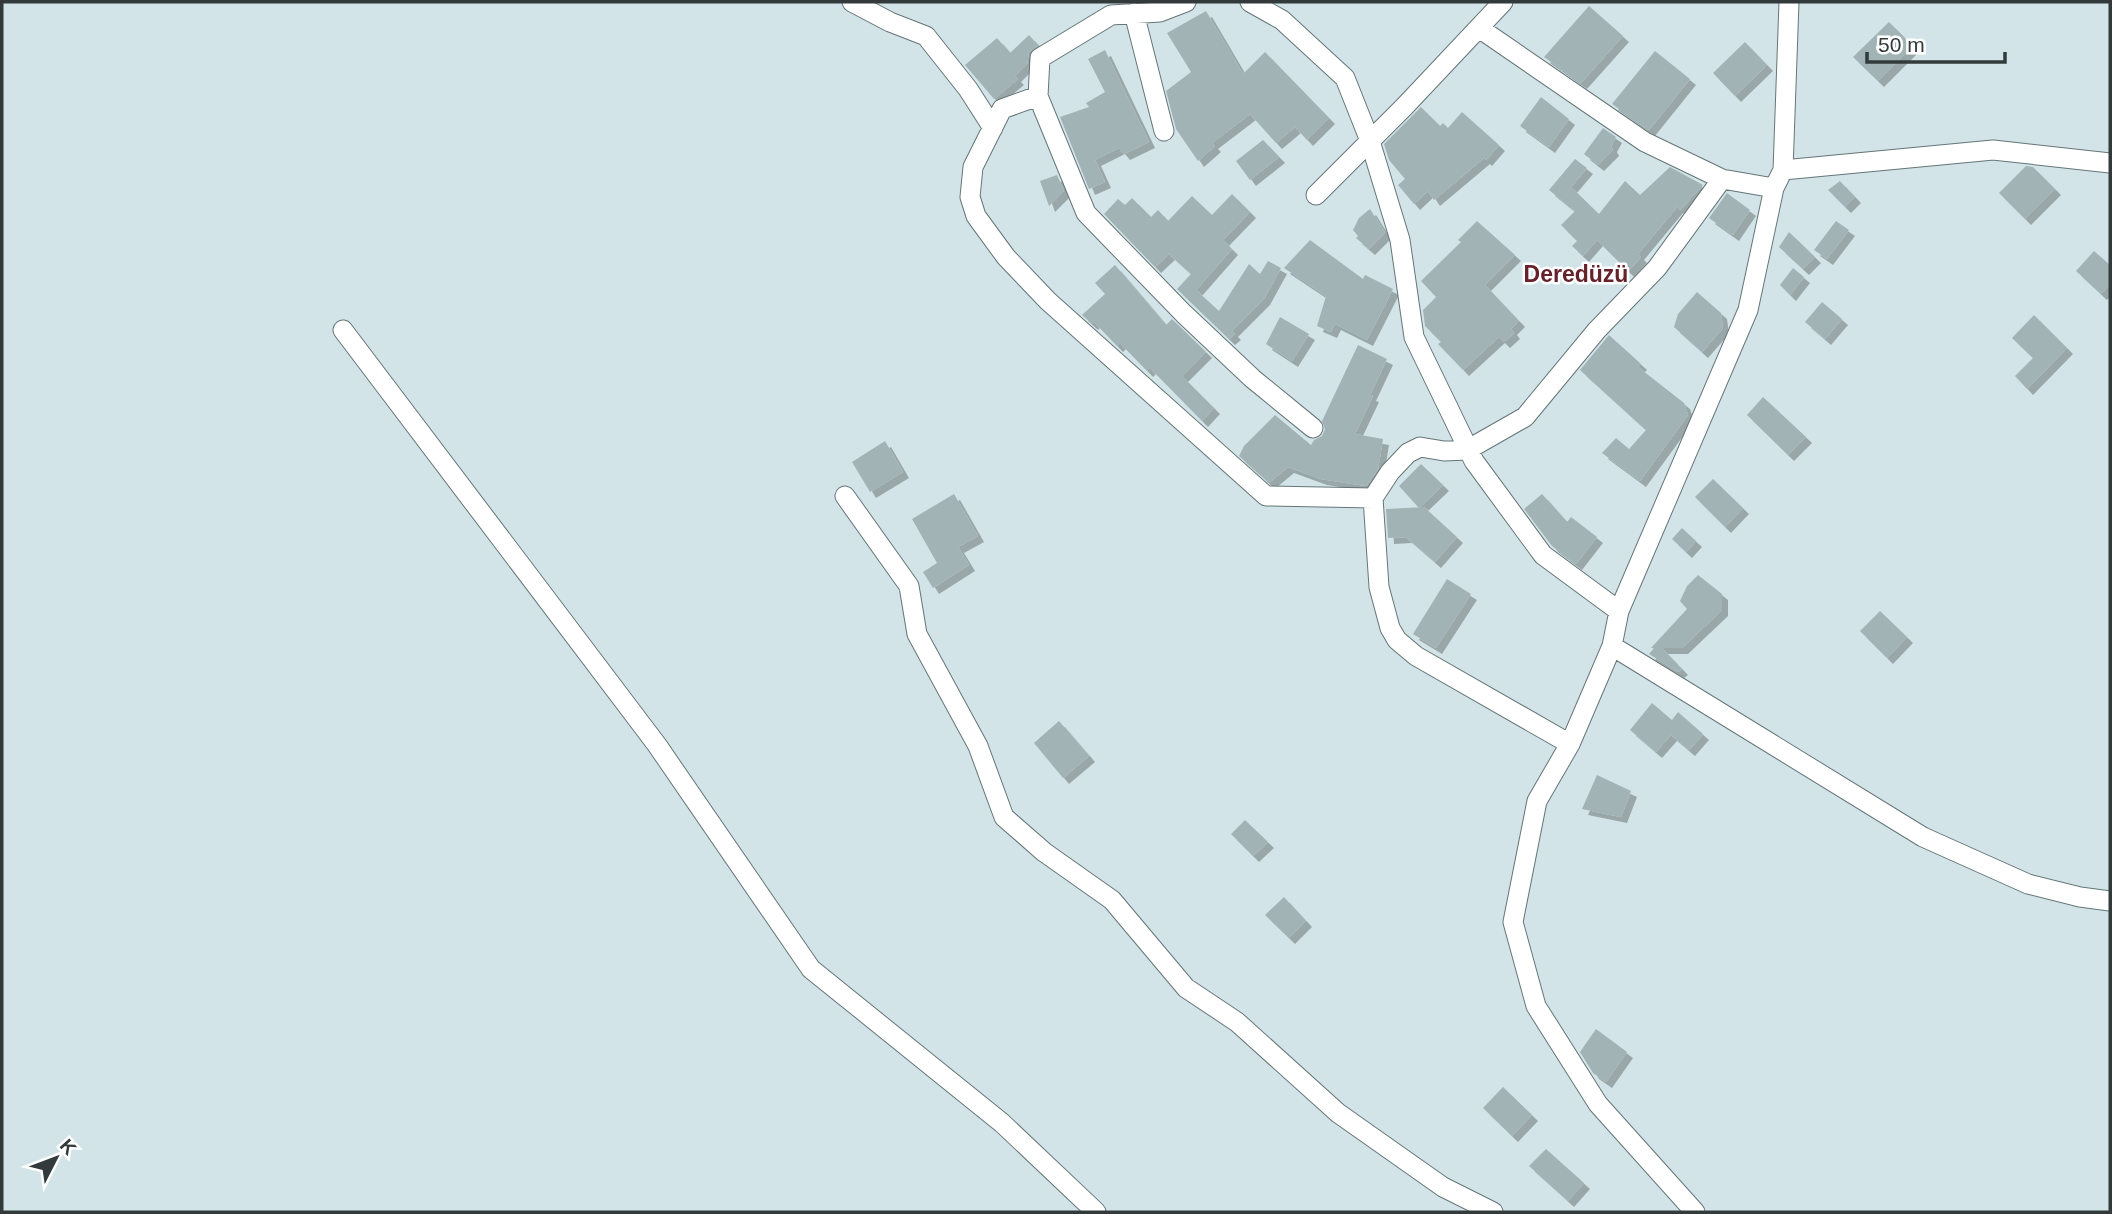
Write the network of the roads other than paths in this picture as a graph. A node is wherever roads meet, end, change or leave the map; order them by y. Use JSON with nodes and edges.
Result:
{"nodes":[{"id":1,"x":852,"y":2,"type":"edge"},
{"id":2,"x":1186,"y":2,"type":"edge"},
{"id":3,"x":1250,"y":2,"type":"edge"},
{"id":4,"x":1503,"y":2,"type":"edge"},
{"id":5,"x":1789,"y":2,"type":"edge"},
{"id":6,"x":1133,"y":13,"type":"junction"},
{"id":7,"x":1479,"y":27,"type":"junction"},
{"id":8,"x":1038,"y":96,"type":"junction"},
{"id":9,"x":993,"y":128,"type":"junction"},
{"id":10,"x":1164,"y":131,"type":"dead end"},
{"id":11,"x":1370,"y":141,"type":"junction"},
{"id":12,"x":2110,"y":163,"type":"edge"},
{"id":13,"x":1783,"y":170,"type":"junction"},
{"id":14,"x":1722,"y":179,"type":"junction"},
{"id":15,"x":1774,"y":188,"type":"junction"},
{"id":16,"x":1316,"y":195,"type":"dead end"},
{"id":17,"x":343,"y":330,"type":"dead end"},
{"id":18,"x":1312,"y":428,"type":"dead end"},
{"id":19,"x":1467,"y":450,"type":"junction"},
{"id":20,"x":845,"y":496,"type":"dead end"},
{"id":21,"x":1373,"y":498,"type":"junction"},
{"id":22,"x":1619,"y":611,"type":"junction"},
{"id":23,"x":1612,"y":646,"type":"junction"},
{"id":24,"x":1570,"y":744,"type":"junction"},
{"id":25,"x":2110,"y":901,"type":"edge"},
{"id":26,"x":1096,"y":1212,"type":"edge"},
{"id":27,"x":1493,"y":1212,"type":"edge"},
{"id":28,"x":1695,"y":1212,"type":"edge"}],
"edges":[{"from":1,"to":9,"type":"street"},
{"from":2,"to":6,"type":"street"},
{"from":3,"to":11,"type":"street"},
{"from":4,"to":7,"type":"street"},
{"from":5,"to":13,"type":"street"},
{"from":6,"to":8,"type":"street"},
{"from":6,"to":10,"type":"street"},
{"from":7,"to":11,"type":"street"},
{"from":7,"to":14,"type":"street"},
{"from":8,"to":9,"type":"street"},
{"from":8,"to":18,"type":"street"},
{"from":9,"to":21,"type":"street"},
{"from":11,"to":16,"type":"street"},
{"from":11,"to":19,"type":"street"},
{"from":12,"to":13,"type":"street"},
{"from":13,"to":15,"type":"street"},
{"from":14,"to":15,"type":"street"},
{"from":14,"to":19,"type":"street"},
{"from":15,"to":22,"type":"street"},
{"from":17,"to":26,"type":"street"},
{"from":19,"to":21,"type":"street"},
{"from":19,"to":22,"type":"street"},
{"from":20,"to":27,"type":"street"},
{"from":21,"to":24,"type":"street"},
{"from":22,"to":23,"type":"street"},
{"from":23,"to":24,"type":"street"},
{"from":23,"to":25,"type":"street"},
{"from":24,"to":28,"type":"street"}]}
